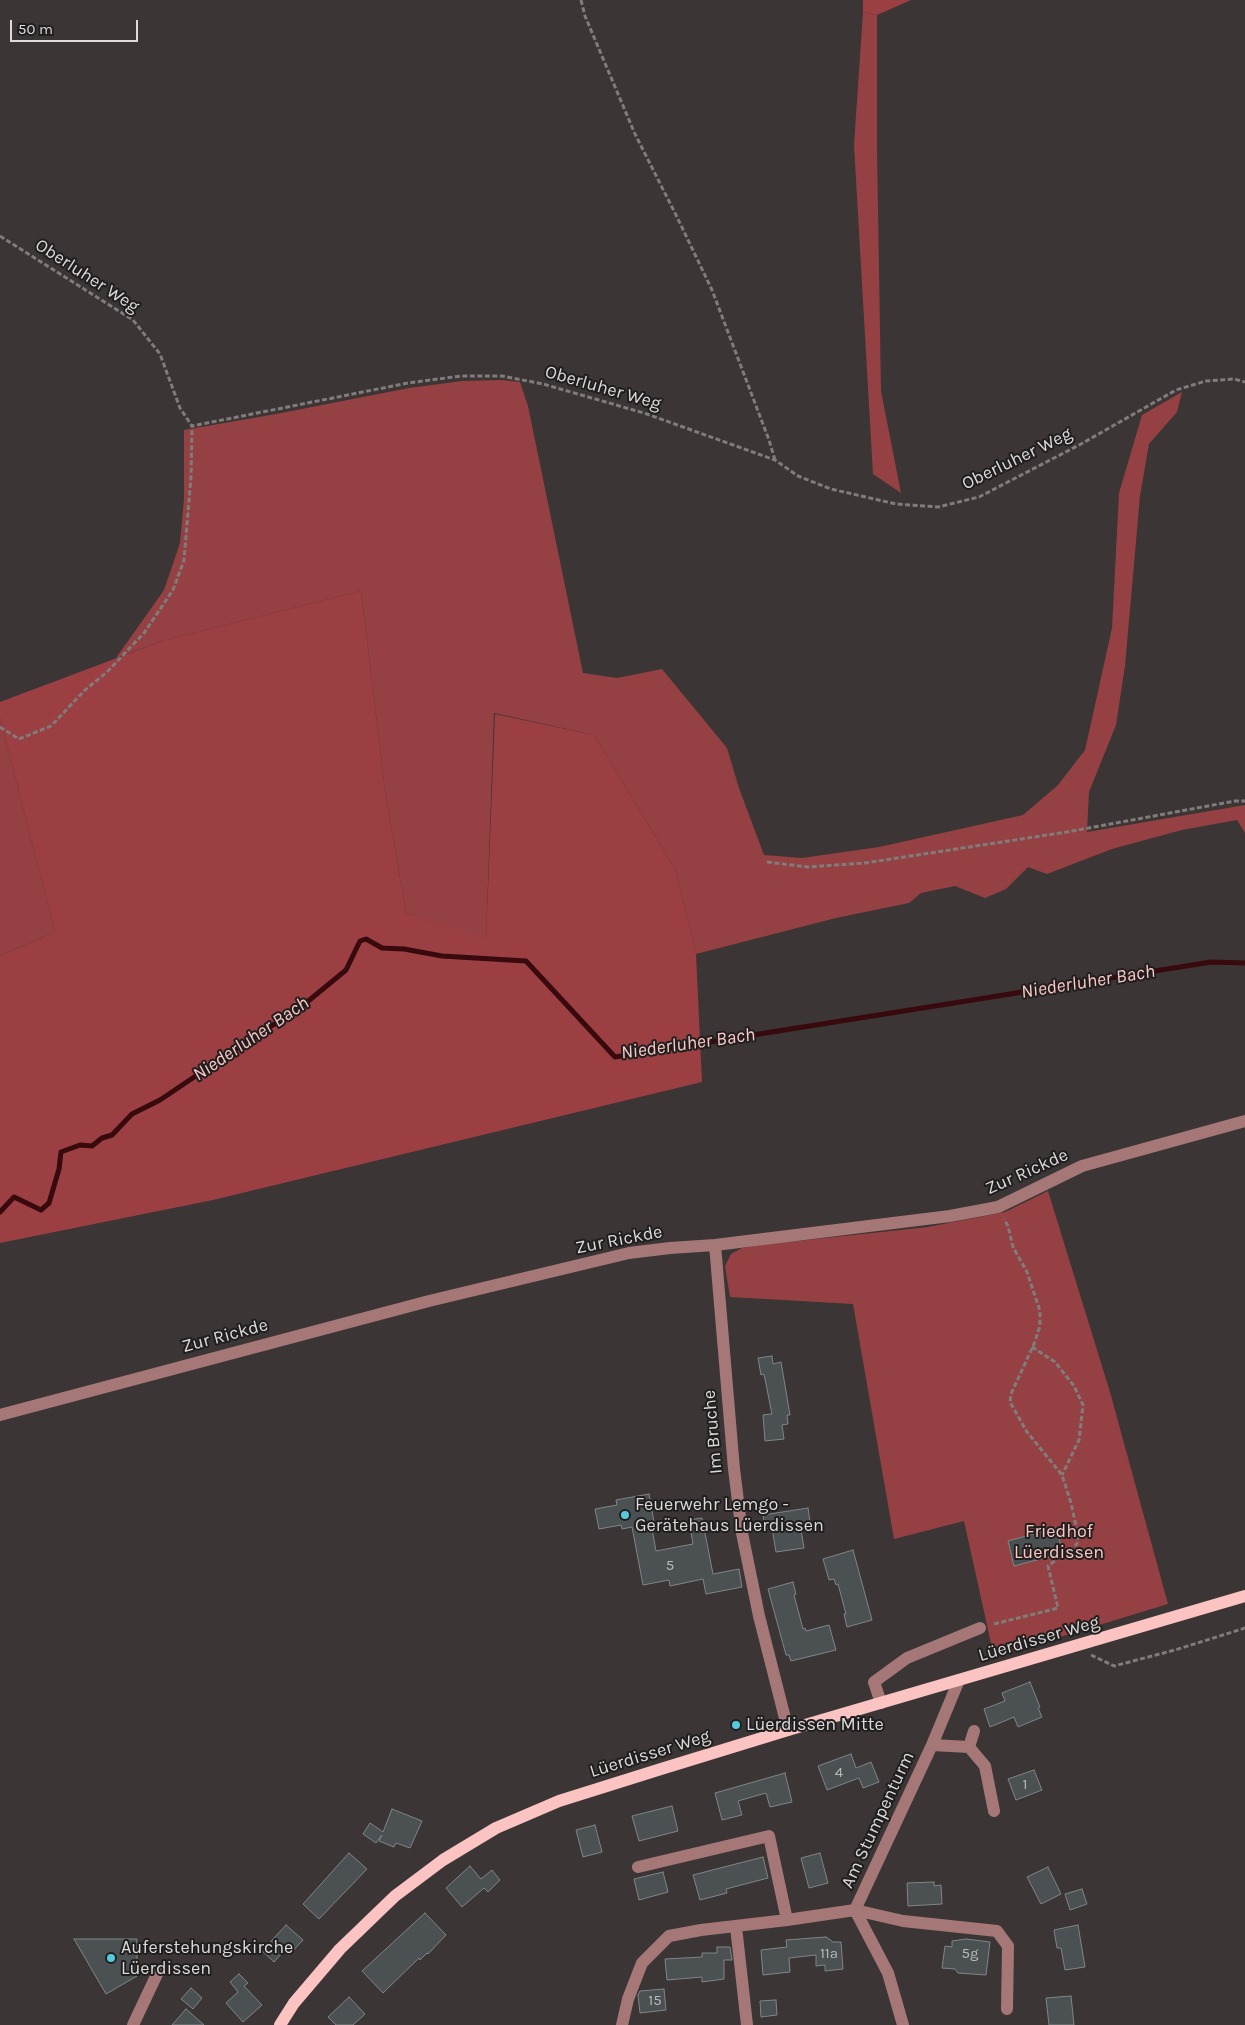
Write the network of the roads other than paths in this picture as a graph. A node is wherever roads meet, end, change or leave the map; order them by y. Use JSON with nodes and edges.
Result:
{"nodes":[{"id":1,"x":1245,"y":1121,"type":"edge"},
{"id":2,"x":714,"y":1245,"type":"junction"},
{"id":3,"x":0,"y":1415,"type":"edge"},
{"id":4,"x":1245,"y":1596,"type":"edge"},
{"id":5,"x":980,"y":1628,"type":"road end"},
{"id":6,"x":959,"y":1680,"type":"junction"},
{"id":7,"x":881,"y":1703,"type":"junction"},
{"id":8,"x":788,"y":1730,"type":"junction"},
{"id":9,"x":974,"y":1731,"type":"dead end"},
{"id":10,"x":932,"y":1745,"type":"junction"},
{"id":11,"x":969,"y":1747,"type":"junction"},
{"id":12,"x":994,"y":1811,"type":"dead end"},
{"id":13,"x":638,"y":1867,"type":"dead end"},
{"id":14,"x":855,"y":1910,"type":"junction"},
{"id":15,"x":787,"y":1920,"type":"junction"},
{"id":16,"x":736,"y":1927,"type":"junction"},
{"id":17,"x":158,"y":1972,"type":"dead end"},
{"id":18,"x":1007,"y":2009,"type":"dead end"},
{"id":19,"x":133,"y":2025,"type":"edge"},
{"id":20,"x":280,"y":2025,"type":"edge"},
{"id":21,"x":622,"y":2025,"type":"edge"},
{"id":22,"x":747,"y":2025,"type":"edge"},
{"id":23,"x":903,"y":2025,"type":"edge"}],
"edges":[{"from":1,"to":2,"type":"street","name":"Zur Rickde"},
{"from":2,"to":3,"type":"street","name":"Zur Rickde"},
{"from":2,"to":8,"type":"street","name":"Im Bruche"},
{"from":4,"to":6,"type":"main road","name":"Lüerdisser Weg"},
{"from":5,"to":7,"type":"street"},
{"from":6,"to":7,"type":"main road","name":"Lüerdisser Weg"},
{"from":6,"to":10,"type":"street","name":"Am Stumpenturm"},
{"from":7,"to":8,"type":"main road","name":"Lüerdisser Weg"},
{"from":8,"to":20,"type":"main road","name":"Lüerdisser Weg"},
{"from":9,"to":11,"type":"street"},
{"from":10,"to":11,"type":"street","name":"Am Stumpenturm"},
{"from":10,"to":14,"type":"street","name":"Am Stumpenturm"},
{"from":11,"to":12,"type":"street"},
{"from":13,"to":15,"type":"street"},
{"from":14,"to":15,"type":"street","name":"Am Stumpenturm"},
{"from":14,"to":18,"type":"street","name":"Am Stumpenturm"},
{"from":14,"to":23,"type":"street"},
{"from":15,"to":16,"type":"street","name":"Am Stumpenturm"},
{"from":16,"to":21,"type":"street","name":"Am Stumpenturm"},
{"from":16,"to":22,"type":"street"},
{"from":17,"to":19,"type":"street"}]}
